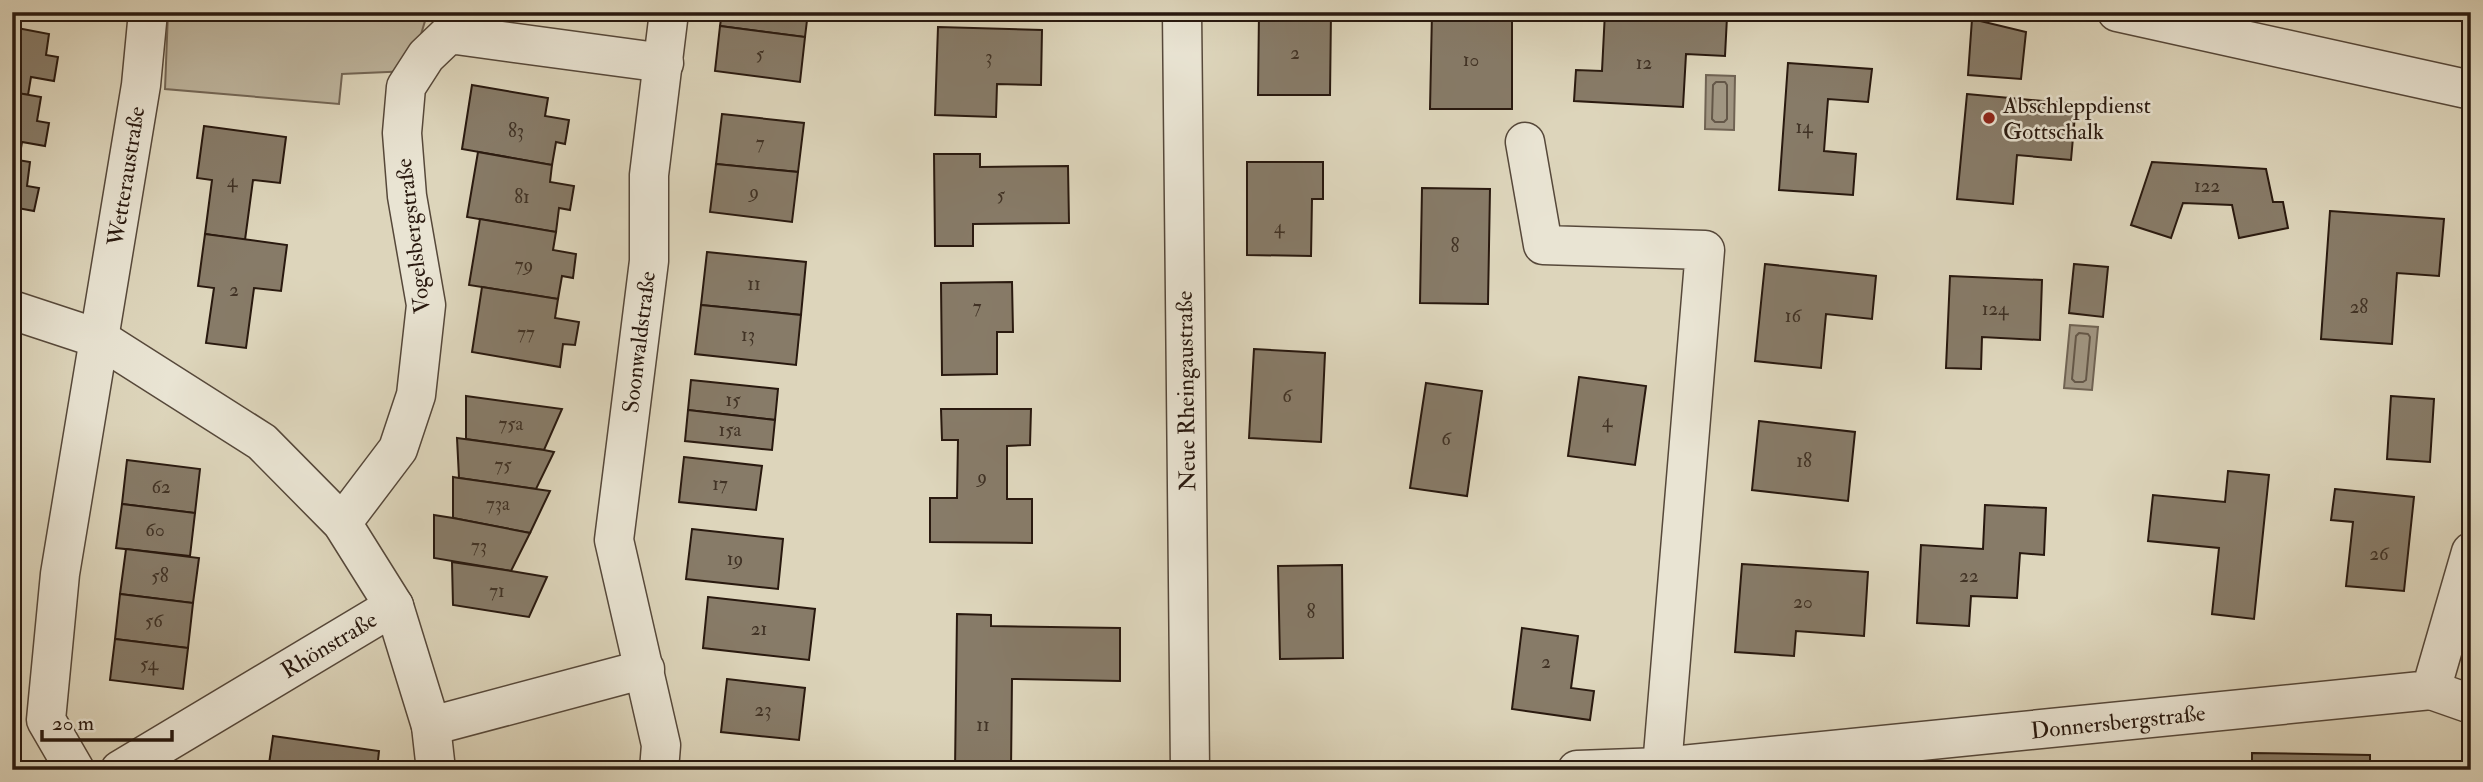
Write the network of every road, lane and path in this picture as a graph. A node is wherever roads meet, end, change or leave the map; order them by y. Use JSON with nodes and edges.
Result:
{"nodes":[{"id":1,"x":148,"y":12,"type":"edge"},
{"id":2,"x":669,"y":12,"type":"edge"},
{"id":3,"x":1182,"y":12,"type":"edge"},
{"id":4,"x":2117,"y":12,"type":"edge"},
{"id":5,"x":664,"y":63,"type":"junction"},
{"id":6,"x":2471,"y":90,"type":"edge"},
{"id":7,"x":1525,"y":142,"type":"dead end"},
{"id":8,"x":12,"y":310,"type":"edge"},
{"id":9,"x":100,"y":339,"type":"junction"},
{"id":10,"x":342,"y":523,"type":"junction"},
{"id":11,"x":2471,"y":552,"type":"edge"},
{"id":12,"x":394,"y":606,"type":"junction"},
{"id":13,"x":645,"y":670,"type":"junction"},
{"id":14,"x":2431,"y":691,"type":"junction"},
{"id":15,"x":2471,"y":704,"type":"edge"},
{"id":16,"x":431,"y":726,"type":"junction"},
{"id":17,"x":1662,"y":767,"type":"junction"},
{"id":18,"x":75,"y":770,"type":"edge"},
{"id":19,"x":120,"y":770,"type":"edge"},
{"id":20,"x":436,"y":770,"type":"edge"},
{"id":21,"x":659,"y":770,"type":"edge"},
{"id":22,"x":1190,"y":770,"type":"edge"},
{"id":23,"x":1577,"y":770,"type":"edge"}],
"edges":[{"from":1,"to":9,"type":"street","name":"Wetteraustraße"},
{"from":2,"to":5,"type":"street","name":"Soonwaldstraße"},
{"from":3,"to":22,"type":"street","name":"Neue Rheingaustraße"},
{"from":4,"to":6,"type":"street"},
{"from":5,"to":10,"type":"street","name":"Vogelsbergstraße"},
{"from":5,"to":13,"type":"street","name":"Soonwaldstraße"},
{"from":7,"to":17,"type":"street"},
{"from":8,"to":9,"type":"street"},
{"from":9,"to":10,"type":"street"},
{"from":9,"to":18,"type":"street"},
{"from":10,"to":12,"type":"street"},
{"from":11,"to":14,"type":"street"},
{"from":12,"to":16,"type":"street"},
{"from":12,"to":19,"type":"street","name":"Rhönstraße"},
{"from":13,"to":16,"type":"street"},
{"from":13,"to":21,"type":"street","name":"Soonwaldstraße"},
{"from":14,"to":15,"type":"street"},
{"from":14,"to":17,"type":"street","name":"Donnersbergstraße"},
{"from":16,"to":20,"type":"street"},
{"from":17,"to":23,"type":"street","name":"Donnersbergstraße"}]}
